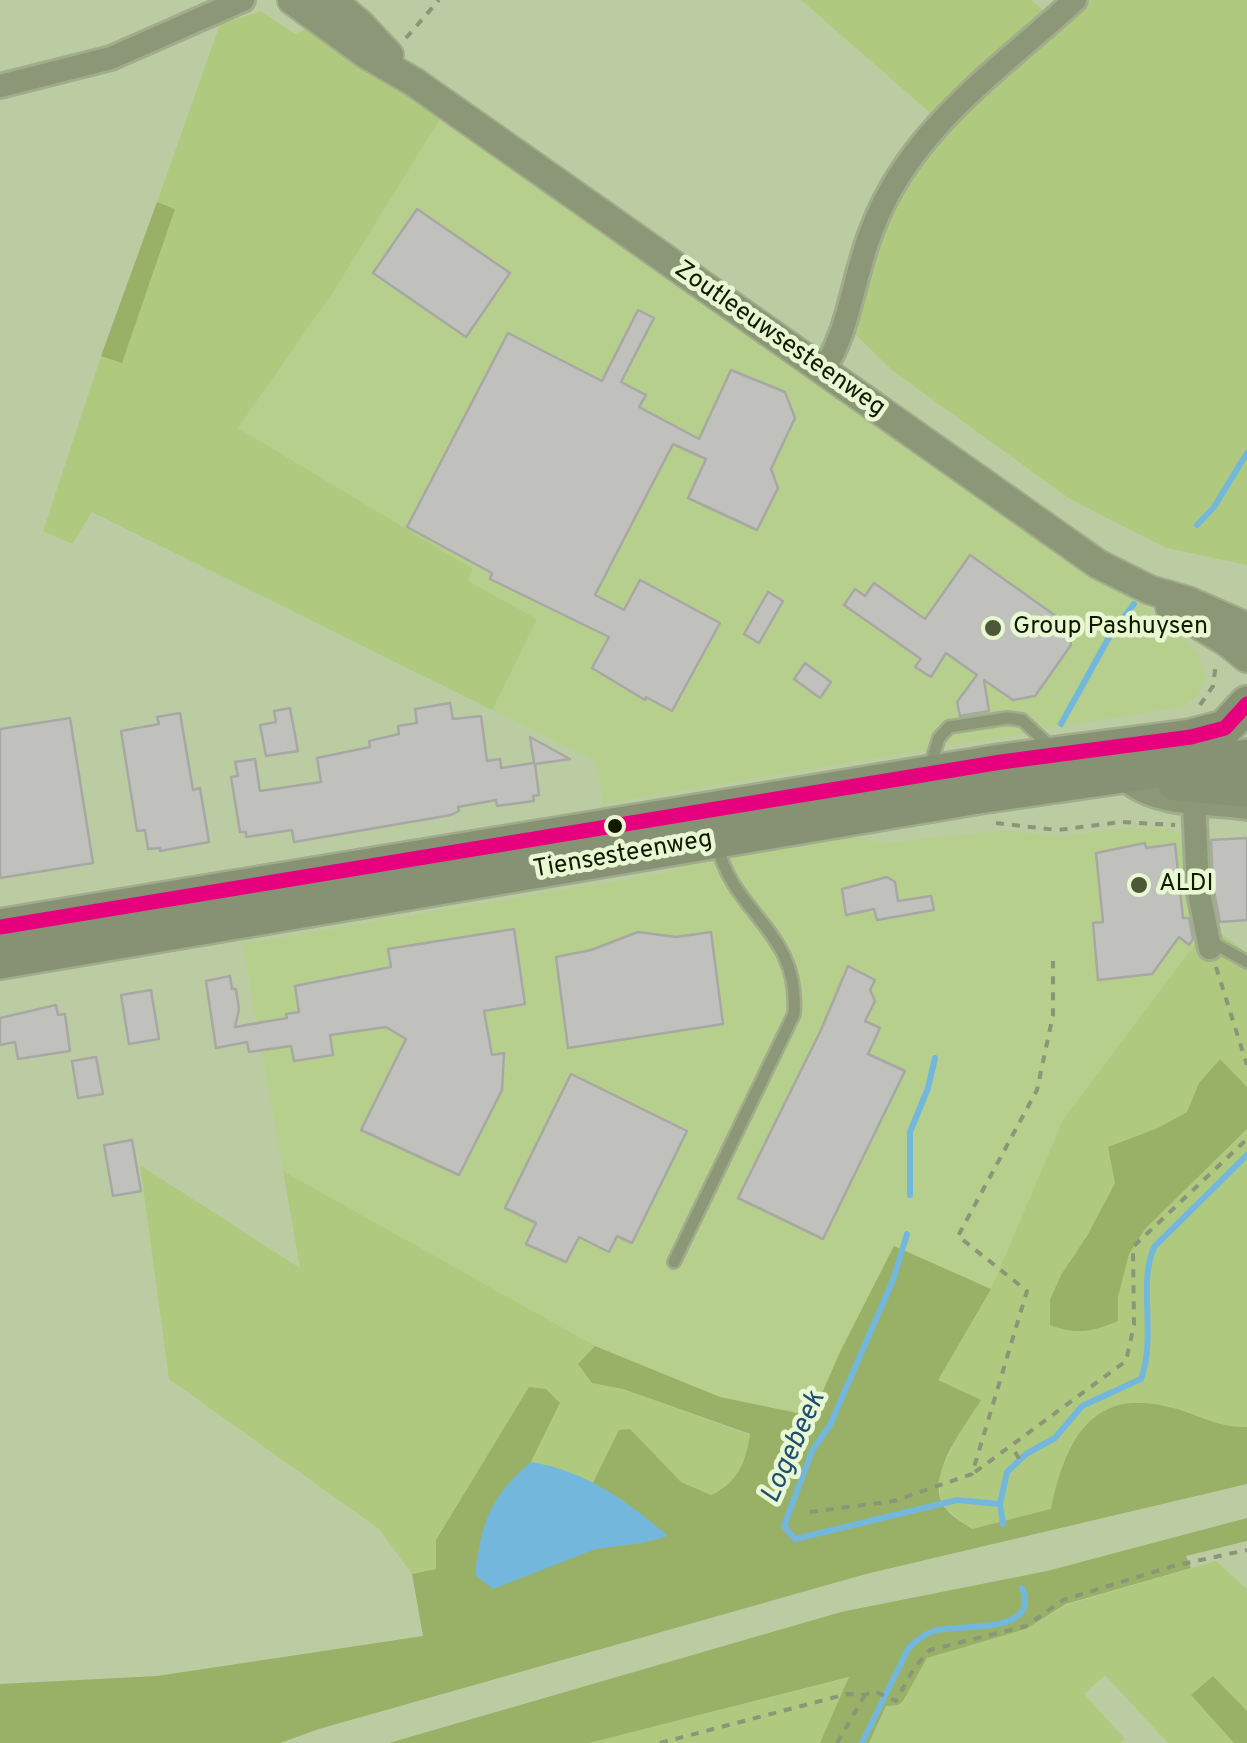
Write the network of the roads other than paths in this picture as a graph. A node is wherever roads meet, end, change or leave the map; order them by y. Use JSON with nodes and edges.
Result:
{"nodes":[{"id":1,"x":242,"y":0,"type":"edge"},
{"id":2,"x":292,"y":0,"type":"edge"},
{"id":3,"x":331,"y":0,"type":"edge"},
{"id":4,"x":1075,"y":0,"type":"edge"},
{"id":5,"x":414,"y":82,"type":"junction"},
{"id":6,"x":0,"y":86,"type":"edge"},
{"id":7,"x":823,"y":372,"type":"junction"},
{"id":8,"x":1150,"y":590,"type":"junction"},
{"id":9,"x":1247,"y":627,"type":"edge"},
{"id":10,"x":1247,"y":658,"type":"edge"},
{"id":11,"x":1247,"y":704,"type":"edge"},
{"id":12,"x":1247,"y":758,"type":"edge"},
{"id":13,"x":1095,"y":781,"type":"junction"},
{"id":14,"x":1131,"y":784,"type":"junction"},
{"id":15,"x":1247,"y":788,"type":"edge"},
{"id":16,"x":1194,"y":802,"type":"junction"},
{"id":17,"x":1247,"y":808,"type":"edge"},
{"id":18,"x":714,"y":825,"type":"junction"},
{"id":19,"x":626,"y":828,"type":"junction"},
{"id":20,"x":0,"y":927,"type":"edge"},
{"id":21,"x":1210,"y":944,"type":"joint"},
{"id":22,"x":0,"y":961,"type":"edge"},
{"id":23,"x":1247,"y":962,"type":"edge"},
{"id":24,"x":674,"y":1262,"type":"dead end"}],
"edges":[{"from":1,"to":6,"type":"street"},
{"from":2,"to":5,"type":"street","name":"Zoutleeuwsesteenweg"},
{"from":3,"to":5,"type":"street","name":"Zoutleeuwsesteenweg"},
{"from":4,"to":7,"type":"street"},
{"from":5,"to":7,"type":"street","name":"Zoutleeuwsesteenweg"},
{"from":7,"to":8,"type":"street","name":"Zoutleeuwsesteenweg"},
{"from":8,"to":9,"type":"street","name":"Zoutleeuwsesteenweg"},
{"from":8,"to":10,"type":"street","name":"Zoutleeuwsesteenweg"},
{"from":11,"to":18,"type":"main road","name":"Tiensesteenweg"},
{"from":12,"to":13,"type":"main road","name":"Tiensesteenweg"},
{"from":13,"to":14,"type":"main road"},
{"from":13,"to":18,"type":"main road","name":"Tiensesteenweg"},
{"from":14,"to":15,"type":"main road"},
{"from":14,"to":16,"type":"street"},
{"from":16,"to":17,"type":"street"},
{"from":16,"to":21,"type":"street"},
{"from":18,"to":19,"type":"main road","name":"Tiensesteenweg"},
{"from":18,"to":24,"type":"lane"},
{"from":19,"to":20,"type":"main road","name":"Tiensesteenweg"},
{"from":19,"to":22,"type":"main road","name":"Tiensesteenweg"},
{"from":21,"to":23,"type":"lane"}]}
